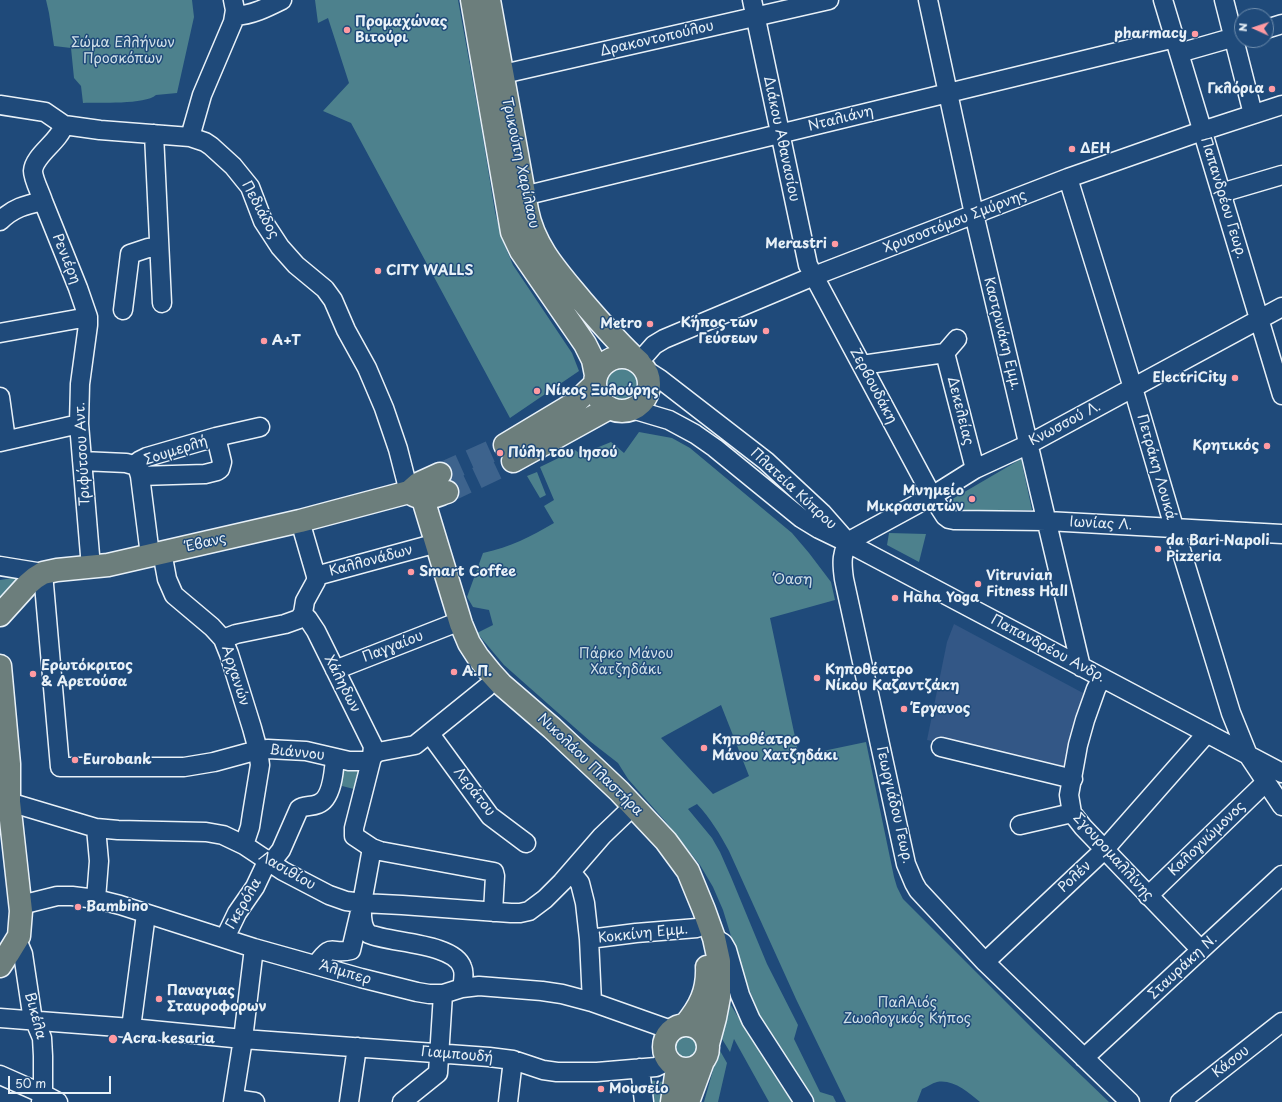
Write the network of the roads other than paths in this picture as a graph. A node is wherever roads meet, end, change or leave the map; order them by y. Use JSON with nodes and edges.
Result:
{"nodes":[{"id":1,"x":282,"y":0,"type":"edge"},
{"id":2,"x":472,"y":0,"type":"edge"},
{"id":3,"x":489,"y":0,"type":"edge"},
{"id":4,"x":828,"y":0,"type":"edge"},
{"id":5,"x":928,"y":0,"type":"edge"},
{"id":6,"x":1163,"y":0,"type":"edge"},
{"id":7,"x":1224,"y":0,"type":"edge"},
{"id":8,"x":234,"y":8,"type":"edge"},
{"id":9,"x":754,"y":8,"type":"edge"},
{"id":10,"x":1234,"y":28,"type":"edge"},
{"id":11,"x":1234,"y":37,"type":"edge"},
{"id":12,"x":1177,"y":46,"type":"junction"},
{"id":13,"x":1239,"y":48,"type":"edge"},
{"id":14,"x":494,"y":76,"type":"junction"},
{"id":15,"x":948,"y":93,"type":"junction"},
{"id":16,"x":0,"y":105,"type":"edge"},
{"id":17,"x":1282,"y":105,"type":"edge"},
{"id":18,"x":1253,"y":114,"type":"junction"},
{"id":19,"x":64,"y":125,"type":"junction"},
{"id":20,"x":1202,"y":131,"type":"junction"},
{"id":21,"x":154,"y":134,"type":"junction"},
{"id":22,"x":780,"y":134,"type":"junction"},
{"id":23,"x":190,"y":137,"type":"junction"},
{"id":24,"x":1282,"y":175,"type":"edge"},
{"id":25,"x":1068,"y":178,"type":"junction"},
{"id":26,"x":1221,"y":193,"type":"junction"},
{"id":27,"x":516,"y":198,"type":"junction"},
{"id":28,"x":43,"y":201,"type":"junction"},
{"id":29,"x":974,"y":214,"type":"junction"},
{"id":30,"x":0,"y":221,"type":"edge"},
{"id":31,"x":159,"y":248,"type":"junction"},
{"id":32,"x":814,"y":276,"type":"junction"},
{"id":33,"x":162,"y":303,"type":"dead end"},
{"id":34,"x":1282,"y":307,"type":"edge"},
{"id":35,"x":123,"y":310,"type":"dead end"},
{"id":36,"x":88,"y":316,"type":"junction"},
{"id":37,"x":1260,"y":319,"type":"junction"},
{"id":38,"x":0,"y":333,"type":"edge"},
{"id":39,"x":957,"y":339,"type":"dead end"},
{"id":40,"x":945,"y":353,"type":"junction"},
{"id":41,"x":862,"y":365,"type":"junction"},
{"id":42,"x":642,"y":366,"type":"junction"},
{"id":43,"x":596,"y":380,"type":"junction"},
{"id":44,"x":1133,"y":388,"type":"junction"},
{"id":45,"x":1282,"y":395,"type":"edge"},
{"id":46,"x":0,"y":397,"type":"edge"},
{"id":47,"x":609,"y":408,"type":"junction"},
{"id":48,"x":632,"y":410,"type":"junction"},
{"id":49,"x":79,"y":424,"type":"junction"},
{"id":50,"x":260,"y":427,"type":"dead end"},
{"id":51,"x":216,"y":438,"type":"junction"},
{"id":52,"x":3,"y":441,"type":"edge"},
{"id":53,"x":1029,"y":444,"type":"junction"},
{"id":54,"x":82,"y":461,"type":"junction"},
{"id":55,"x":138,"y":469,"type":"junction"},
{"id":56,"x":975,"y":469,"type":"junction"},
{"id":57,"x":443,"y":483,"type":"tunnel mouth"},
{"id":58,"x":416,"y":495,"type":"junction"},
{"id":59,"x":932,"y":496,"type":"junction"},
{"id":60,"x":300,"y":521,"type":"junction"},
{"id":61,"x":1047,"y":521,"type":"junction"},
{"id":62,"x":1174,"y":527,"type":"junction"},
{"id":63,"x":1282,"y":534,"type":"edge"},
{"id":64,"x":848,"y":543,"type":"junction"},
{"id":65,"x":426,"y":546,"type":"junction"},
{"id":66,"x":156,"y":554,"type":"junction"},
{"id":67,"x":0,"y":566,"type":"edge"},
{"id":68,"x":91,"y":567,"type":"junction"},
{"id":69,"x":43,"y":573,"type":"junction"},
{"id":70,"x":316,"y":576,"type":"junction"},
{"id":71,"x":303,"y":614,"type":"junction"},
{"id":72,"x":0,"y":615,"type":"edge"},
{"id":73,"x":450,"y":625,"type":"junction"},
{"id":74,"x":223,"y":639,"type":"junction"},
{"id":75,"x":0,"y":666,"type":"edge"},
{"id":76,"x":1082,"y":667,"type":"junction"},
{"id":77,"x":336,"y":670,"type":"junction"},
{"id":78,"x":1102,"y":678,"type":"junction"},
{"id":79,"x":487,"y":687,"type":"junction"},
{"id":80,"x":1207,"y":733,"type":"junction"},
{"id":81,"x":430,"y":734,"type":"junction"},
{"id":82,"x":941,"y":747,"type":"dead end"},
{"id":83,"x":258,"y":750,"type":"junction"},
{"id":84,"x":1248,"y":755,"type":"junction"},
{"id":85,"x":372,"y":757,"type":"junction"},
{"id":86,"x":335,"y":758,"type":"junction"},
{"id":87,"x":1282,"y":773,"type":"edge"},
{"id":88,"x":1073,"y":779,"type":"junction"},
{"id":89,"x":1266,"y":782,"type":"junction"},
{"id":90,"x":9,"y":802,"type":"junction"},
{"id":91,"x":1282,"y":806,"type":"edge"},
{"id":92,"x":626,"y":813,"type":"junction"},
{"id":93,"x":1072,"y":813,"type":"junction"},
{"id":94,"x":1020,"y":825,"type":"dead end"},
{"id":95,"x":96,"y":828,"type":"junction"},
{"id":96,"x":526,"y":843,"type":"dead end"},
{"id":97,"x":244,"y":845,"type":"junction"},
{"id":98,"x":372,"y":848,"type":"junction"},
{"id":99,"x":1104,"y":850,"type":"junction"},
{"id":100,"x":270,"y":863,"type":"junction"},
{"id":101,"x":571,"y":872,"type":"junction"},
{"id":102,"x":1282,"y":875,"type":"edge"},
{"id":103,"x":1148,"y":896,"type":"junction"},
{"id":104,"x":96,"y":899,"type":"junction"},
{"id":105,"x":362,"y":903,"type":"junction"},
{"id":106,"x":21,"y":905,"type":"junction"},
{"id":107,"x":493,"y":912,"type":"junction"},
{"id":108,"x":146,"y":914,"type":"junction"},
{"id":109,"x":706,"y":933,"type":"junction"},
{"id":110,"x":225,"y":938,"type":"junction"},
{"id":111,"x":589,"y":939,"type":"junction"},
{"id":112,"x":17,"y":940,"type":"junction"},
{"id":113,"x":254,"y":948,"type":"junction"},
{"id":114,"x":1201,"y":950,"type":"junction"},
{"id":115,"x":985,"y":962,"type":"junction"},
{"id":116,"x":316,"y":965,"type":"junction"},
{"id":117,"x":0,"y":966,"type":"edge"},
{"id":118,"x":462,"y":988,"type":"junction"},
{"id":119,"x":443,"y":994,"type":"junction"},
{"id":120,"x":592,"y":1002,"type":"junction"},
{"id":121,"x":0,"y":1018,"type":"edge"},
{"id":122,"x":34,"y":1020,"type":"junction"},
{"id":123,"x":1282,"y":1022,"type":"edge"},
{"id":124,"x":678,"y":1027,"type":"junction"},
{"id":125,"x":131,"y":1028,"type":"junction"},
{"id":126,"x":243,"y":1039,"type":"junction"},
{"id":127,"x":357,"y":1047,"type":"junction"},
{"id":128,"x":705,"y":1052,"type":"junction"},
{"id":129,"x":440,"y":1053,"type":"junction"},
{"id":130,"x":1084,"y":1058,"type":"junction"},
{"id":131,"x":513,"y":1060,"type":"junction"},
{"id":132,"x":672,"y":1063,"type":"junction"},
{"id":133,"x":640,"y":1068,"type":"junction"},
{"id":134,"x":0,"y":1075,"type":"edge"},
{"id":135,"x":47,"y":1099,"type":"edge"},
{"id":136,"x":234,"y":1101,"type":"edge"},
{"id":137,"x":255,"y":1102,"type":"edge"},
{"id":138,"x":349,"y":1102,"type":"edge"},
{"id":139,"x":402,"y":1102,"type":"edge"},
{"id":140,"x":508,"y":1102,"type":"edge"},
{"id":141,"x":644,"y":1102,"type":"edge"},
{"id":142,"x":672,"y":1102,"type":"edge"},
{"id":143,"x":688,"y":1102,"type":"edge"},
{"id":144,"x":804,"y":1102,"type":"edge"},
{"id":145,"x":1130,"y":1102,"type":"edge"},
{"id":146,"x":1180,"y":1102,"type":"edge"}],
"edges":[{"from":1,"to":8,"type":"street"},
{"from":2,"to":14,"type":"main road","name":"Τρικούπη Χαρίλαου"},
{"from":3,"to":14,"type":"main road","name":"Τρικούπη Χαρίλαου"},
{"from":4,"to":9,"type":"street","name":"Δρακοντοπούλου"},
{"from":5,"to":15,"type":"street","name":"Καστρινάκη Εμμ."},
{"from":6,"to":12,"type":"street","name":"Παπανδρέου Γεωρ."},
{"from":7,"to":10,"type":"street"},
{"from":8,"to":23,"type":"street"},
{"from":9,"to":14,"type":"street","name":"Δρακοντοπούλου"},
{"from":9,"to":22,"type":"street","name":"Διάκου Αθανασίου"},
{"from":11,"to":12,"type":"street","name":"Νταλιάνη"},
{"from":12,"to":15,"type":"street","name":"Νταλιάνη"},
{"from":12,"to":20,"type":"street","name":"Παπανδρέου Γεωρ."},
{"from":13,"to":18,"type":"street"},
{"from":14,"to":27,"type":"main road","name":"Τρικούπη Χαρίλαου"},
{"from":15,"to":22,"type":"street","name":"Νταλιάνη"},
{"from":15,"to":29,"type":"street","name":"Καστρινάκη Εμμ."},
{"from":16,"to":19,"type":"street","name":"Πεδιάδος"},
{"from":17,"to":18,"type":"street","name":"Χρυσοστόμου Σμύρνης"},
{"from":18,"to":20,"type":"street","name":"Χρυσοστόμου Σμύρνης"},
{"from":19,"to":21,"type":"street","name":"Πεδιάδος"},
{"from":19,"to":28,"type":"street","name":"Ρενιέρη"},
{"from":20,"to":25,"type":"street","name":"Χρυσοστόμου Σμύρνης"},
{"from":20,"to":26,"type":"street","name":"Παπανδρέου Γεωρ."},
{"from":21,"to":23,"type":"street","name":"Πεδιάδος"},
{"from":21,"to":31,"type":"street"},
{"from":22,"to":27,"type":"street","name":"Νταλιάνη"},
{"from":22,"to":32,"type":"street","name":"Διάκου Αθανασίου"},
{"from":23,"to":58,"type":"street","name":"Πεδιάδος"},
{"from":24,"to":26,"type":"street"},
{"from":25,"to":29,"type":"street","name":"Χρυσοστόμου Σμύρνης"},
{"from":25,"to":44,"type":"street","name":"Πετράκη Λουκά"},
{"from":26,"to":37,"type":"street","name":"Παπανδρέου Γεωρ."},
{"from":27,"to":42,"type":"main road","name":"Τρικούπη Χαρίλαου"},
{"from":27,"to":43,"type":"main road","name":"Τρικούπη Χαρίλαου"},
{"from":28,"to":30,"type":"street"},
{"from":28,"to":36,"type":"street","name":"Ρενιέρη"},
{"from":29,"to":32,"type":"street","name":"Χρυσοστόμου Σμύρνης"},
{"from":29,"to":53,"type":"street","name":"Καστρινάκη Εμμ."},
{"from":31,"to":33,"type":"street"},
{"from":31,"to":35,"type":"street"},
{"from":32,"to":41,"type":"street","name":"Ζερβουδάκη"},
{"from":32,"to":42,"type":"street","name":"Χρυσοστόμου Σμύρνης"},
{"from":34,"to":37,"type":"street","name":"Κνωσσού Λ."},
{"from":36,"to":38,"type":"street"},
{"from":36,"to":49,"type":"street","name":"Τριφύτσου Αντ."},
{"from":37,"to":44,"type":"street","name":"Κνωσσού Λ."},
{"from":37,"to":45,"type":"street","name":"Παπανδρέου Γεωρ."},
{"from":39,"to":40,"type":"street"},
{"from":40,"to":41,"type":"street"},
{"from":40,"to":56,"type":"street","name":"Δεκελείας"},
{"from":41,"to":59,"type":"street","name":"Ζερβουδάκη"},
{"from":42,"to":43,"type":"main road"},
{"from":42,"to":48,"type":"main road"},
{"from":42,"to":64,"type":"street","name":"Πλατεία Κύπρου"},
{"from":43,"to":47,"type":"main road"},
{"from":43,"to":47,"type":"main road"},
{"from":44,"to":53,"type":"street","name":"Κνωσσού Λ."},
{"from":44,"to":62,"type":"street","name":"Πετράκη Λουκά"},
{"from":46,"to":52,"type":"street"},
{"from":47,"to":48,"type":"main road"},
{"from":48,"to":64,"type":"street","name":"Πλατεία Κύπρου"},
{"from":49,"to":52,"type":"street"},
{"from":49,"to":54,"type":"street","name":"Τριφύτσου Αντ."},
{"from":50,"to":51,"type":"street","name":"Σουμερλή"},
{"from":51,"to":55,"type":"street","name":"Σουμερλή"},
{"from":51,"to":55,"type":"street","name":"Σουμερλή"},
{"from":53,"to":56,"type":"street","name":"Κνωσσού Λ."},
{"from":53,"to":61,"type":"street","name":"Καστρινάκη Εμμ."},
{"from":54,"to":55,"type":"street"},
{"from":54,"to":68,"type":"street","name":"Τριφύτσου Αντ."},
{"from":55,"to":66,"type":"street","name":"Αρχανών"},
{"from":56,"to":59,"type":"street","name":"Κνωσσού Λ."},
{"from":57,"to":58,"type":"main road","name":"Έβανς"},
{"from":58,"to":60,"type":"main road","name":"Έβανς"},
{"from":58,"to":65,"type":"main road","name":"Νικολάου Πλαστήρα"},
{"from":58,"to":109,"type":"main road","name":"Νικολάου Πλαστήρα"},
{"from":59,"to":61,"type":"street","name":"Ιωνίας Λ."},
{"from":59,"to":64,"type":"street","name":"Κνωσσού Λ."},
{"from":60,"to":66,"type":"main road","name":"Έβανς"},
{"from":60,"to":70,"type":"street","name":"Καλλονάδων"},
{"from":61,"to":62,"type":"street","name":"Ιωνίας Λ."},
{"from":61,"to":76,"type":"street","name":"Καστρινάκη Εμμ."},
{"from":62,"to":63,"type":"street","name":"Ιωνίας Λ."},
{"from":62,"to":84,"type":"street","name":"Πετράκη Λουκά"},
{"from":64,"to":76,"type":"street","name":"Παπανδρέου Ανδρ."},
{"from":64,"to":115,"type":"street","name":"Γεωργιάδου Γεωρ."},
{"from":65,"to":70,"type":"street","name":"Καλλονάδων"},
{"from":65,"to":73,"type":"main road","name":"Νικολάου Πλαστήρα"},
{"from":66,"to":68,"type":"main road","name":"Έβανς"},
{"from":66,"to":74,"type":"street","name":"Αρχανών"},
{"from":67,"to":69,"type":"street","name":"Έβανς"},
{"from":68,"to":69,"type":"main road","name":"Έβανς"},
{"from":69,"to":72,"type":"main road"},
{"from":69,"to":83,"type":"street","name":"Βιάννου"},
{"from":70,"to":71,"type":"street","name":"Καλλονάδων"},
{"from":71,"to":74,"type":"street"},
{"from":71,"to":77,"type":"street","name":"Χάληδων"},
{"from":73,"to":77,"type":"street","name":"Παγγαίου"},
{"from":73,"to":79,"type":"main road","name":"Νικολάου Πλαστήρα"},
{"from":74,"to":83,"type":"street","name":"Αρχανών"},
{"from":75,"to":90,"type":"main road"},
{"from":76,"to":78,"type":"street","name":"Παπανδρέου Ανδρ."},
{"from":77,"to":85,"type":"street","name":"Χάληδων"},
{"from":78,"to":80,"type":"street","name":"Παπανδρέου Ανδρ."},
{"from":78,"to":88,"type":"street","name":"Σγουρομαλλίνης"},
{"from":79,"to":81,"type":"street","name":"Βιάννου"},
{"from":79,"to":92,"type":"main road","name":"Νικολάου Πλαστήρα"},
{"from":80,"to":84,"type":"street","name":"Παπανδρέου Ανδρ."},
{"from":80,"to":99,"type":"street","name":"Ρολέν"},
{"from":81,"to":85,"type":"street","name":"Βιάννου"},
{"from":81,"to":96,"type":"street","name":"Λεράτου"},
{"from":82,"to":88,"type":"street"},
{"from":83,"to":86,"type":"street","name":"Βιάννου"},
{"from":83,"to":97,"type":"street","name":"Αρχανών"},
{"from":84,"to":87,"type":"street","name":"Παπανδρέου Ανδρ."},
{"from":84,"to":89,"type":"street","name":"Παπανδρέου Ανδρ."},
{"from":85,"to":86,"type":"street","name":"Βιάννου"},
{"from":85,"to":98,"type":"street"},
{"from":86,"to":100,"type":"street","name":"Γκερόλα"},
{"from":88,"to":93,"type":"street","name":"Σγουρομαλλίνης"},
{"from":89,"to":91,"type":"street","name":"Παπανδρέου Ανδρ."},
{"from":89,"to":103,"type":"street","name":"Καλογνώμονος"},
{"from":90,"to":95,"type":"street","name":"Λασιθίου"},
{"from":90,"to":106,"type":"main road"},
{"from":92,"to":101,"type":"street","name":"Λασιθίου"},
{"from":92,"to":109,"type":"main road","name":"Νικολάου Πλαστήρα"},
{"from":93,"to":94,"type":"street"},
{"from":93,"to":99,"type":"street","name":"Σγουρομαλλίνης"},
{"from":95,"to":97,"type":"street","name":"Λασιθίου"},
{"from":95,"to":104,"type":"street"},
{"from":97,"to":100,"type":"street","name":"Λασιθίου"},
{"from":98,"to":105,"type":"street"},
{"from":98,"to":107,"type":"street"},
{"from":99,"to":103,"type":"street","name":"Σγουρομαλλίνης"},
{"from":99,"to":115,"type":"street","name":"Ρολέν"},
{"from":100,"to":105,"type":"street","name":"Λασιθίου"},
{"from":100,"to":110,"type":"street","name":"Γκερόλα"},
{"from":101,"to":107,"type":"street","name":"Λασιθίου"},
{"from":101,"to":111,"type":"street"},
{"from":102,"to":114,"type":"street","name":"Σταυράκη Ν."},
{"from":103,"to":114,"type":"street","name":"Σγουρομαλλίνης"},
{"from":104,"to":106,"type":"street","name":"Άλμπερ"},
{"from":104,"to":108,"type":"street","name":"Άλμπερ"},
{"from":105,"to":107,"type":"street","name":"Λασιθίου"},
{"from":105,"to":116,"type":"street"},
{"from":105,"to":118,"type":"street"},
{"from":106,"to":112,"type":"main road"},
{"from":108,"to":110,"type":"street","name":"Άλμπερ"},
{"from":108,"to":125,"type":"street"},
{"from":109,"to":111,"type":"street","name":"Κοκκίνη Εμμ."},
{"from":109,"to":124,"type":"main road","name":"Νικολάου Πλαστήρα"},
{"from":109,"to":128,"type":"main road","name":"Νικολάου Πλαστήρα"},
{"from":109,"to":144,"type":"street"},
{"from":110,"to":113,"type":"street","name":"Άλμπερ"},
{"from":111,"to":120,"type":"street"},
{"from":112,"to":117,"type":"main road"},
{"from":112,"to":122,"type":"street","name":"Βικέλα"},
{"from":113,"to":116,"type":"street","name":"Άλμπερ"},
{"from":113,"to":126,"type":"street"},
{"from":114,"to":130,"type":"street","name":"Σταυράκη Ν."},
{"from":115,"to":130,"type":"street","name":"Γεωργιάδου Γεωρ."},
{"from":116,"to":119,"type":"street","name":"Άλμπερ"},
{"from":118,"to":119,"type":"street","name":"Άλμπερ"},
{"from":118,"to":120,"type":"street","name":"Άλμπερ"},
{"from":119,"to":129,"type":"street"},
{"from":120,"to":124,"type":"street","name":"Άλμπερ"},
{"from":121,"to":122,"type":"street","name":"Γιαμπουδή"},
{"from":122,"to":125,"type":"street","name":"Γιαμπουδή"},
{"from":122,"to":135,"type":"street","name":"Βικέλα"},
{"from":123,"to":146,"type":"street","name":"Κάσου"},
{"from":124,"to":128,"type":"main road"},
{"from":124,"to":132,"type":"main road"},
{"from":125,"to":126,"type":"street","name":"Γιαμπουδή"},
{"from":126,"to":127,"type":"street","name":"Γιαμπουδή"},
{"from":126,"to":136,"type":"street"},
{"from":127,"to":129,"type":"street","name":"Γιαμπουδή"},
{"from":127,"to":138,"type":"street"},
{"from":128,"to":132,"type":"main road"},
{"from":128,"to":143,"type":"main road","name":"Νικολάου Πλαστήρα"},
{"from":129,"to":131,"type":"street","name":"Γιαμπουδή"},
{"from":129,"to":139,"type":"street"},
{"from":130,"to":145,"type":"street","name":"Γεωργιάδου Γεωρ."},
{"from":131,"to":133,"type":"street","name":"Γιαμπουδή"},
{"from":131,"to":140,"type":"street"},
{"from":132,"to":133,"type":"street","name":"Γιαμπουδή"},
{"from":132,"to":142,"type":"main road"},
{"from":133,"to":141,"type":"street"},
{"from":134,"to":135,"type":"street"},
{"from":136,"to":137,"type":"street"}]}
